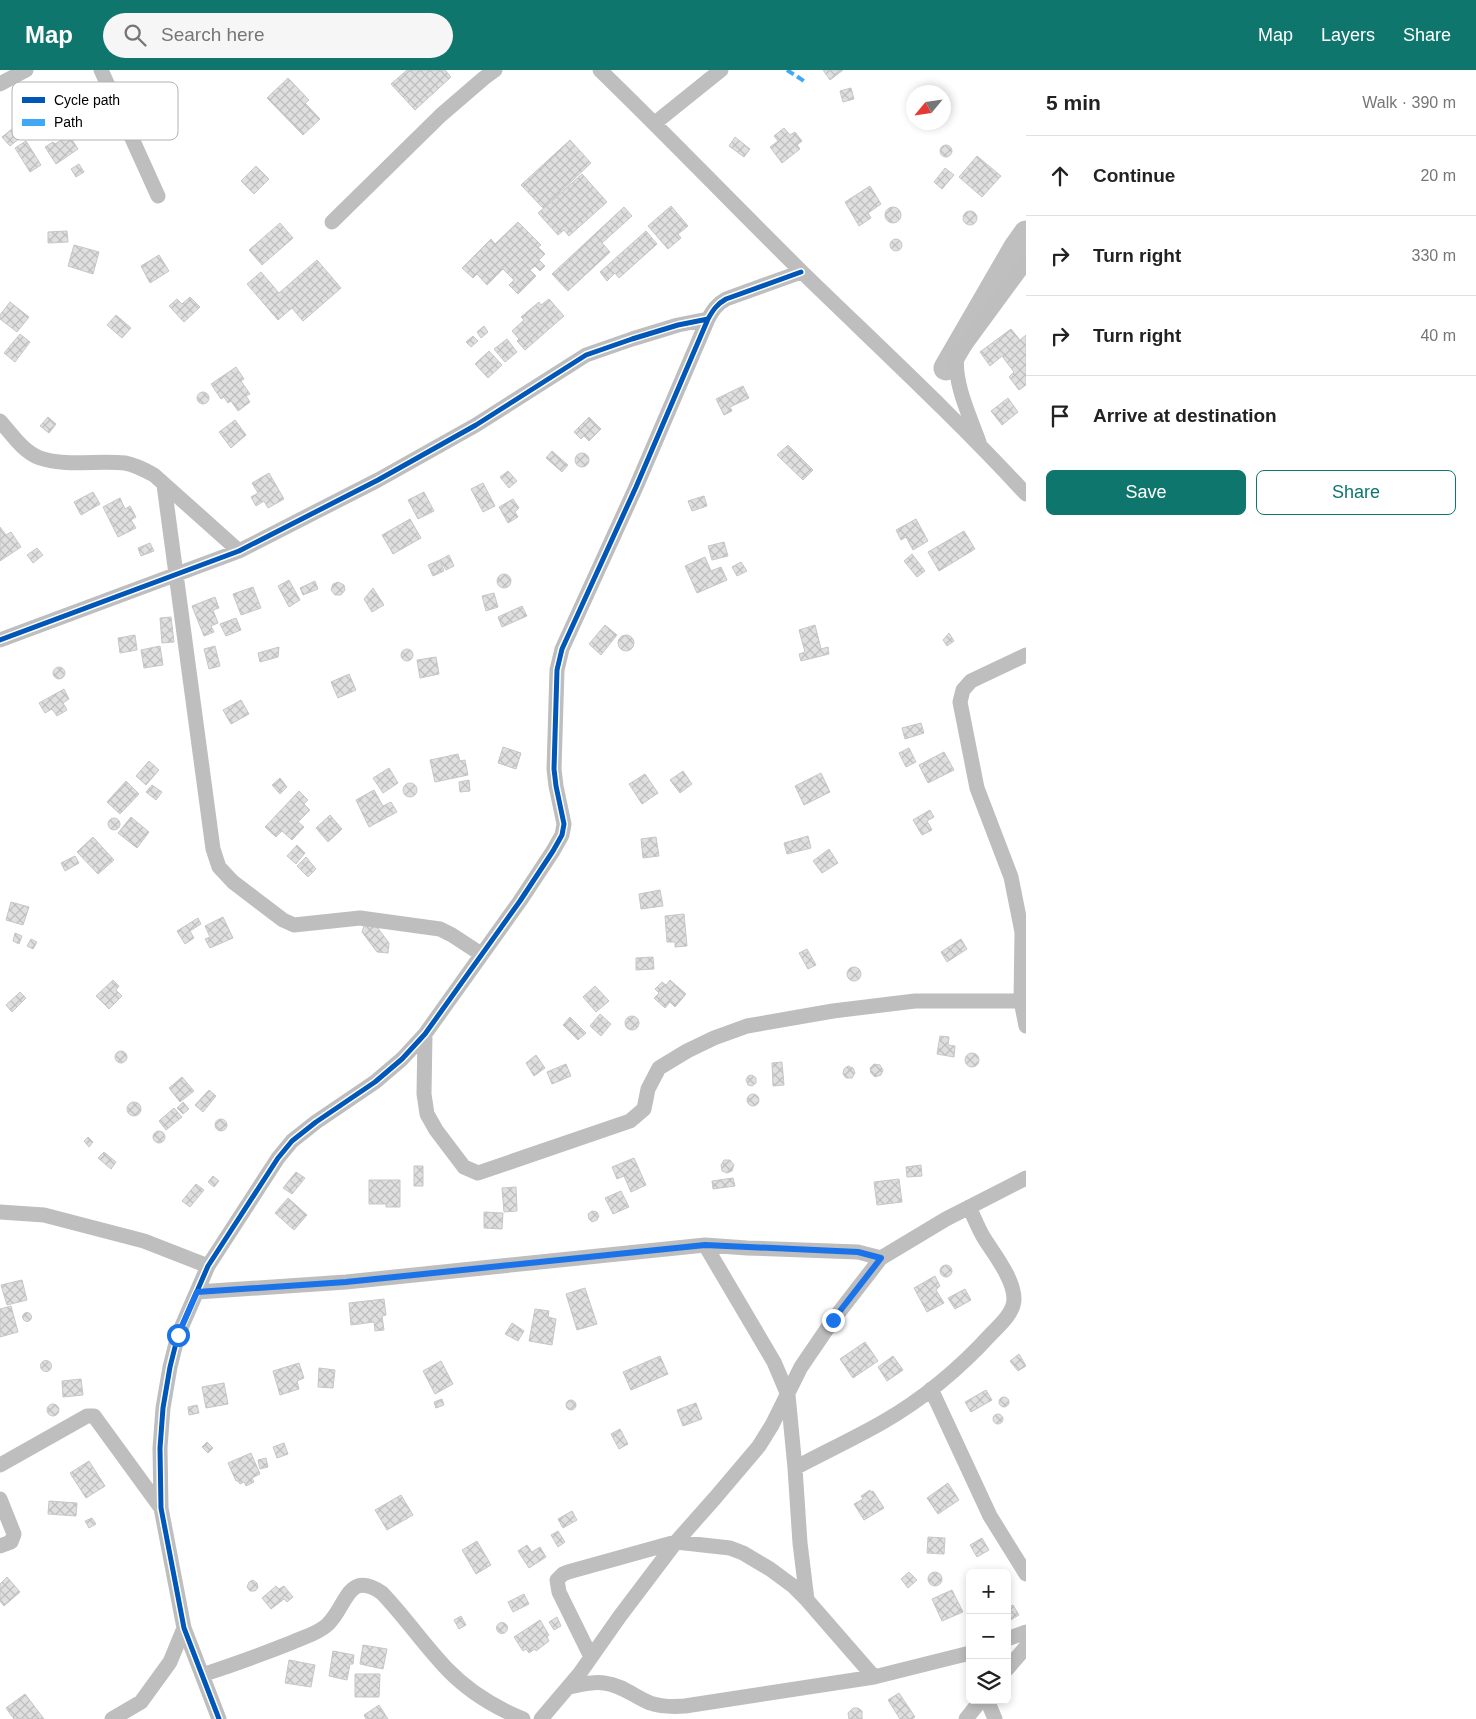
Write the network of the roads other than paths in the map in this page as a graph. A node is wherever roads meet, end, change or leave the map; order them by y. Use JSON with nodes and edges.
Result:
{"nodes":[{"id":1,"x":26,"y":70,"type":"edge"},
{"id":2,"x":101,"y":70,"type":"edge"},
{"id":3,"x":495,"y":70,"type":"edge"},
{"id":4,"x":600,"y":70,"type":"edge"},
{"id":5,"x":721,"y":70,"type":"edge"},
{"id":6,"x":106,"y":82,"type":"edge"},
{"id":7,"x":0,"y":84,"type":"edge"},
{"id":8,"x":655,"y":124,"type":"junction"},
{"id":9,"x":133,"y":140,"type":"edge"},
{"id":10,"x":158,"y":196,"type":"dead end"},
{"id":11,"x":332,"y":222,"type":"dead end"},
{"id":12,"x":1026,"y":262,"type":"edge"},
{"id":13,"x":801,"y":272,"type":"junction"},
{"id":14,"x":708,"y":319,"type":"junction"},
{"id":15,"x":0,"y":420,"type":"edge"},
{"id":16,"x":981,"y":445,"type":"junction"},
{"id":17,"x":164,"y":485,"type":"junction"},
{"id":18,"x":1026,"y":494,"type":"edge"},
{"id":19,"x":239,"y":551,"type":"junction"},
{"id":20,"x":177,"y":575,"type":"junction"},
{"id":21,"x":0,"y":640,"type":"edge"},
{"id":22,"x":1026,"y":655,"type":"edge"},
{"id":23,"x":481,"y":954,"type":"junction"},
{"id":24,"x":1021,"y":1001,"type":"junction"},
{"id":25,"x":1026,"y":1026,"type":"edge"},
{"id":26,"x":425,"y":1034,"type":"junction"},
{"id":27,"x":1026,"y":1178,"type":"edge"},
{"id":28,"x":969,"y":1207,"type":"junction"},
{"id":29,"x":0,"y":1212,"type":"edge"},
{"id":30,"x":705,"y":1245,"type":"junction"},
{"id":31,"x":881,"y":1258,"type":"junction"},
{"id":32,"x":208,"y":1266,"type":"junction"},
{"id":33,"x":197,"y":1292,"type":"junction"},
{"id":34,"x":931,"y":1389,"type":"junction"},
{"id":35,"x":788,"y":1396,"type":"junction"},
{"id":36,"x":0,"y":1465,"type":"edge"},
{"id":37,"x":795,"y":1468,"type":"junction"},
{"id":38,"x":0,"y":1499,"type":"edge"},
{"id":39,"x":161,"y":1508,"type":"junction"},
{"id":40,"x":676,"y":1542,"type":"junction"},
{"id":41,"x":0,"y":1546,"type":"edge"},
{"id":42,"x":1026,"y":1574,"type":"edge"},
{"id":43,"x":807,"y":1600,"type":"junction"},
{"id":44,"x":184,"y":1628,"type":"junction"},
{"id":45,"x":1026,"y":1632,"type":"edge"},
{"id":46,"x":1011,"y":1638,"type":"edge"},
{"id":47,"x":1026,"y":1647,"type":"edge"},
{"id":48,"x":591,"y":1657,"type":"junction"},
{"id":49,"x":966,"y":1659,"type":"edge"},
{"id":50,"x":1011,"y":1664,"type":"edge"},
{"id":51,"x":202,"y":1676,"type":"junction"},
{"id":52,"x":874,"y":1677,"type":"junction"},
{"id":53,"x":569,"y":1687,"type":"junction"},
{"id":54,"x":142,"y":1702,"type":"junction"},
{"id":55,"x":978,"y":1704,"type":"edge"},
{"id":56,"x":989,"y":1704,"type":"edge"},
{"id":57,"x":112,"y":1719,"type":"edge"},
{"id":58,"x":135,"y":1719,"type":"edge"},
{"id":59,"x":219,"y":1719,"type":"edge"},
{"id":60,"x":523,"y":1719,"type":"edge"},
{"id":61,"x":541,"y":1719,"type":"edge"},
{"id":62,"x":966,"y":1719,"type":"edge"},
{"id":63,"x":995,"y":1719,"type":"edge"}],
"edges":[{"from":1,"to":7,"type":"street"},
{"from":2,"to":6,"type":"street"},
{"from":3,"to":11,"type":"street"},
{"from":4,"to":8,"type":"street"},
{"from":5,"to":8,"type":"street"},
{"from":8,"to":13,"type":"street"},
{"from":9,"to":10,"type":"street"},
{"from":12,"to":16,"type":"street"},
{"from":13,"to":14,"type":"street"},
{"from":13,"to":16,"type":"street"},
{"from":14,"to":19,"type":"street"},
{"from":14,"to":23,"type":"street"},
{"from":15,"to":17,"type":"street"},
{"from":16,"to":18,"type":"street"},
{"from":17,"to":19,"type":"street"},
{"from":17,"to":20,"type":"street"},
{"from":19,"to":20,"type":"street"},
{"from":20,"to":21,"type":"street"},
{"from":20,"to":23,"type":"street"},
{"from":22,"to":24,"type":"street"},
{"from":23,"to":26,"type":"street"},
{"from":24,"to":25,"type":"street"},
{"from":24,"to":26,"type":"street"},
{"from":26,"to":32,"type":"street"},
{"from":27,"to":28,"type":"street"},
{"from":28,"to":31,"type":"street"},
{"from":28,"to":34,"type":"street"},
{"from":29,"to":32,"type":"street"},
{"from":30,"to":31,"type":"street"},
{"from":30,"to":33,"type":"street"},
{"from":30,"to":35,"type":"street"},
{"from":31,"to":35,"type":"street"},
{"from":32,"to":33,"type":"street"},
{"from":33,"to":39,"type":"street"},
{"from":34,"to":37,"type":"street"},
{"from":34,"to":42,"type":"street"},
{"from":35,"to":37,"type":"street"},
{"from":35,"to":40,"type":"street"},
{"from":36,"to":39,"type":"street"},
{"from":37,"to":43,"type":"street"},
{"from":38,"to":41,"type":"street"},
{"from":39,"to":44,"type":"street"},
{"from":40,"to":43,"type":"street"},
{"from":40,"to":48,"type":"street"},
{"from":40,"to":48,"type":"street"},
{"from":43,"to":52,"type":"street"},
{"from":44,"to":51,"type":"street"},
{"from":44,"to":54,"type":"street"},
{"from":45,"to":46,"type":"street"},
{"from":47,"to":50,"type":"street"},
{"from":48,"to":53,"type":"street"},
{"from":49,"to":52,"type":"street"},
{"from":51,"to":59,"type":"street"},
{"from":51,"to":60,"type":"street"},
{"from":52,"to":53,"type":"street"},
{"from":53,"to":61,"type":"street"},
{"from":54,"to":57,"type":"street"},
{"from":54,"to":58,"type":"street"},
{"from":55,"to":62,"type":"street"},
{"from":56,"to":63,"type":"street"}]}
